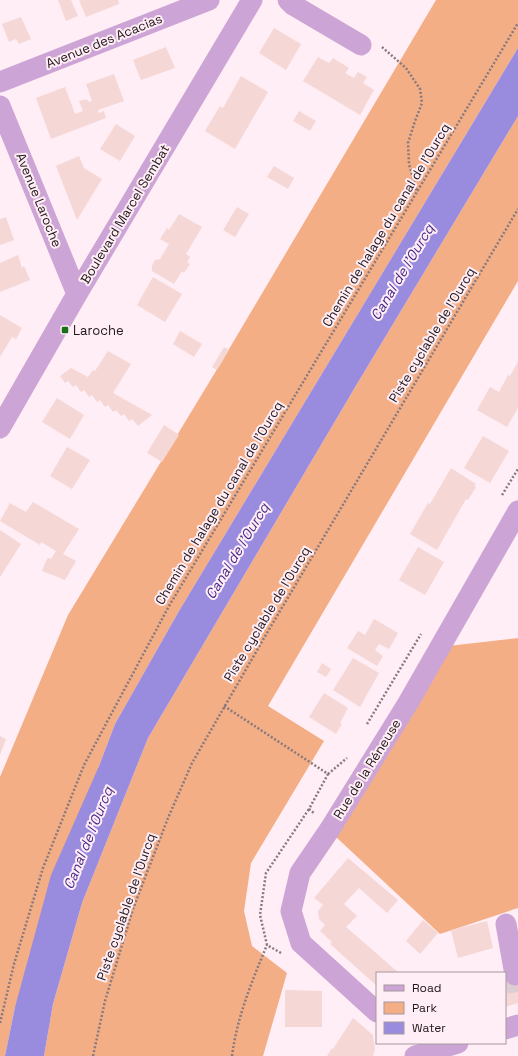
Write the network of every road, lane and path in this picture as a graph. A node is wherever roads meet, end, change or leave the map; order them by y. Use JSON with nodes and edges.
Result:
{"nodes":[{"id":1,"x":209,"y":0,"type":"edge"},
{"id":2,"x":252,"y":0,"type":"edge"},
{"id":3,"x":288,"y":0,"type":"edge"},
{"id":4,"x":518,"y":23,"type":"edge"},
{"id":5,"x":361,"y":45,"type":"joint"},
{"id":6,"x":0,"y":82,"type":"edge"},
{"id":7,"x":0,"y":106,"type":"edge"},
{"id":8,"x":416,"y":192,"type":"junction"},
{"id":9,"x":518,"y":209,"type":"edge"},
{"id":10,"x":77,"y":294,"type":"junction"},
{"id":11,"x":0,"y":428,"type":"edge"},
{"id":12,"x":518,"y":469,"type":"edge"},
{"id":13,"x":502,"y":496,"type":"dead end"},
{"id":14,"x":518,"y":511,"type":"edge"},
{"id":15,"x":421,"y":634,"type":"dead end"},
{"id":16,"x":224,"y":706,"type":"junction"},
{"id":17,"x":364,"y":730,"type":"dead end"},
{"id":18,"x":348,"y":758,"type":"dead end"},
{"id":19,"x":328,"y":774,"type":"junction"},
{"id":20,"x":330,"y":828,"type":"junction"},
{"id":21,"x":506,"y":924,"type":"dead end"},
{"id":22,"x":267,"y":945,"type":"dead end"},
{"id":23,"x":515,"y":975,"type":"dead end"},
{"id":24,"x":376,"y":1011,"type":"edge"},
{"id":25,"x":0,"y":1023,"type":"edge"},
{"id":26,"x":518,"y":1025,"type":"edge"},
{"id":27,"x":506,"y":1029,"type":"edge"},
{"id":28,"x":453,"y":1044,"type":"edge"},
{"id":29,"x":417,"y":1052,"type":"edge"},
{"id":30,"x":93,"y":1056,"type":"edge"},
{"id":31,"x":232,"y":1056,"type":"edge"}],
"edges":[{"from":1,"to":6,"type":"street","name":"Avenue des Acacias"},
{"from":2,"to":10,"type":"street","name":"Boulevard Marcel Sembat"},
{"from":3,"to":5,"type":"street"},
{"from":4,"to":8,"type":"path","name":"Chemin de halage du canal de l'Ourcq"},
{"from":5,"to":8,"type":"path"},
{"from":7,"to":10,"type":"street","name":"Avenue Laroche"},
{"from":8,"to":25,"type":"path","name":"Chemin de halage du canal de l'Ourcq"},
{"from":9,"to":16,"type":"path","name":"Piste cyclable de l'Ourcq"},
{"from":10,"to":11,"type":"street","name":"Boulevard Marcel Sembat"},
{"from":12,"to":13,"type":"path"},
{"from":14,"to":20,"type":"street","name":"Rue de la Réneuse"},
{"from":15,"to":17,"type":"path"},
{"from":16,"to":19,"type":"path"},
{"from":16,"to":30,"type":"path","name":"Piste cyclable de l'Ourcq"},
{"from":18,"to":19,"type":"path"},
{"from":19,"to":20,"type":"path"},
{"from":20,"to":24,"type":"street","name":"Rue de la Réneuse"},
{"from":21,"to":23,"type":"street"},
{"from":22,"to":31,"type":"path"},
{"from":26,"to":27,"type":"street"},
{"from":28,"to":29,"type":"street"}]}
